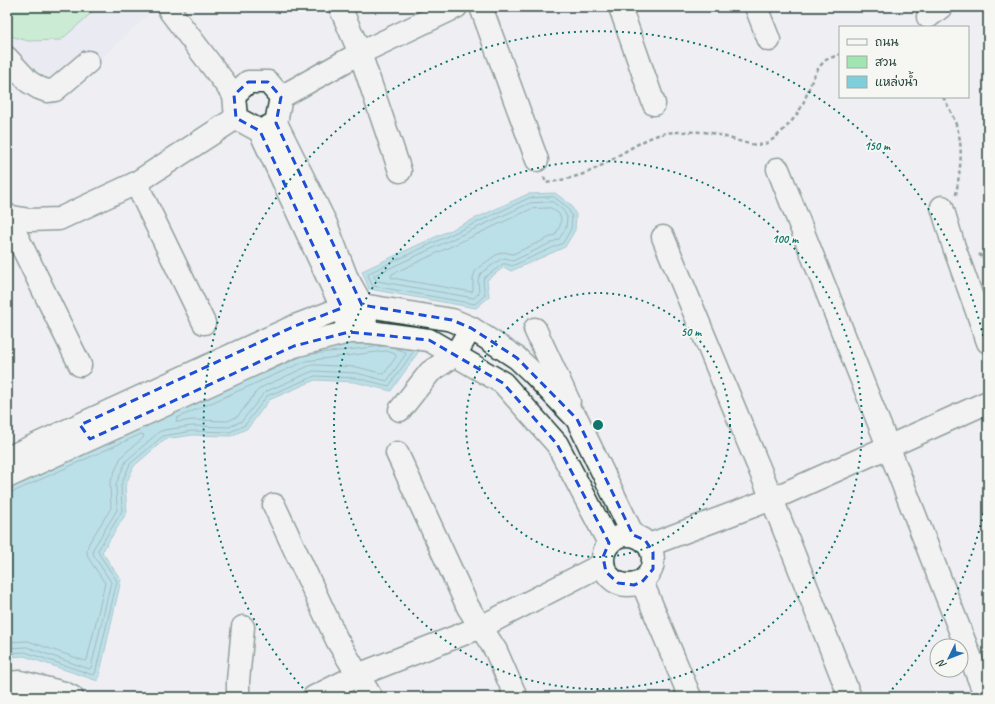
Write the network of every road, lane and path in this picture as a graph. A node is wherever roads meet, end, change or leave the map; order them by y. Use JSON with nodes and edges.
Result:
{"nodes":[{"id":1,"x":340,"y":7,"type":"edge"},
{"id":2,"x":456,"y":7,"type":"edge"},
{"id":3,"x":481,"y":7,"type":"edge"},
{"id":4,"x":620,"y":7,"type":"edge"},
{"id":5,"x":756,"y":7,"type":"edge"},
{"id":6,"x":170,"y":11,"type":"dead end"},
{"id":7,"x":769,"y":40,"type":"dead end"},
{"id":8,"x":360,"y":53,"type":"junction"},
{"id":9,"x":839,"y":54,"type":"edge"},
{"id":10,"x":7,"y":58,"type":"edge"},
{"id":11,"x":88,"y":62,"type":"dead end"},
{"id":12,"x":234,"y":95,"type":"junction"},
{"id":13,"x":281,"y":97,"type":"junction"},
{"id":14,"x":944,"y":98,"type":"edge"},
{"id":15,"x":654,"y":104,"type":"dead end"},
{"id":16,"x":236,"y":118,"type":"junction"},
{"id":17,"x":268,"y":127,"type":"junction"},
{"id":18,"x":537,"y":160,"type":"joint"},
{"id":19,"x":778,"y":169,"type":"dead end"},
{"id":20,"x":400,"y":171,"type":"dead end"},
{"id":21,"x":136,"y":183,"type":"junction"},
{"id":22,"x":949,"y":204,"type":"joint"},
{"id":23,"x":7,"y":216,"type":"edge"},
{"id":24,"x":663,"y":237,"type":"dead end"},
{"id":25,"x":975,"y":249,"type":"dead end"},
{"id":26,"x":988,"y":263,"type":"edge"},
{"id":27,"x":352,"y":307,"type":"junction"},
{"id":28,"x":204,"y":323,"type":"dead end"},
{"id":29,"x":471,"y":328,"type":"junction"},
{"id":30,"x":535,"y":329,"type":"dead end"},
{"id":31,"x":360,"y":332,"type":"junction"},
{"id":32,"x":988,"y":342,"type":"edge"},
{"id":33,"x":455,"y":355,"type":"junction"},
{"id":34,"x":517,"y":358,"type":"junction"},
{"id":35,"x":80,"y":365,"type":"dead end"},
{"id":36,"x":503,"y":383,"type":"junction"},
{"id":37,"x":988,"y":402,"type":"edge"},
{"id":38,"x":400,"y":410,"type":"dead end"},
{"id":39,"x":577,"y":419,"type":"junction"},
{"id":40,"x":85,"y":432,"type":"junction"},
{"id":41,"x":888,"y":446,"type":"junction"},
{"id":42,"x":397,"y":452,"type":"dead end"},
{"id":43,"x":7,"y":458,"type":"edge"},
{"id":44,"x":7,"y":477,"type":"edge"},
{"id":45,"x":772,"y":498,"type":"junction"},
{"id":46,"x":274,"y":505,"type":"dead end"},
{"id":47,"x":641,"y":540,"type":"junction"},
{"id":48,"x":609,"y":543,"type":"junction"},
{"id":49,"x":603,"y":564,"type":"junction"},
{"id":50,"x":642,"y":582,"type":"junction"},
{"id":51,"x":243,"y":627,"type":"dead end"},
{"id":52,"x":481,"y":627,"type":"junction"},
{"id":53,"x":358,"y":675,"type":"junction"},
{"id":54,"x":7,"y":683,"type":"edge"},
{"id":55,"x":72,"y":697,"type":"edge"},
{"id":56,"x":238,"y":697,"type":"edge"},
{"id":57,"x":314,"y":697,"type":"edge"},
{"id":58,"x":371,"y":697,"type":"edge"},
{"id":59,"x":516,"y":697,"type":"edge"},
{"id":60,"x":690,"y":697,"type":"edge"},
{"id":61,"x":850,"y":697,"type":"edge"},
{"id":62,"x":986,"y":697,"type":"edge"}],
"edges":[{"from":1,"to":8,"type":"street"},
{"from":2,"to":8,"type":"street"},
{"from":3,"to":18,"type":"street"},
{"from":4,"to":15,"type":"street"},
{"from":5,"to":7,"type":"street"},
{"from":6,"to":12,"type":"street"},
{"from":8,"to":13,"type":"street"},
{"from":8,"to":20,"type":"street"},
{"from":9,"to":18,"type":"path"},
{"from":10,"to":11,"type":"street"},
{"from":12,"to":13,"type":"street"},
{"from":12,"to":16,"type":"street"},
{"from":13,"to":17,"type":"street"},
{"from":14,"to":22,"type":"path"},
{"from":16,"to":17,"type":"street"},
{"from":16,"to":21,"type":"street"},
{"from":17,"to":27,"type":"street"},
{"from":19,"to":41,"type":"street"},
{"from":21,"to":23,"type":"street"},
{"from":21,"to":28,"type":"street"},
{"from":22,"to":32,"type":"street"},
{"from":23,"to":35,"type":"street"},
{"from":24,"to":45,"type":"street"},
{"from":25,"to":26,"type":"path"},
{"from":27,"to":29,"type":"street"},
{"from":27,"to":31,"type":"street"},
{"from":27,"to":40,"type":"street"},
{"from":29,"to":33,"type":"street"},
{"from":29,"to":34,"type":"street"},
{"from":30,"to":39,"type":"street"},
{"from":31,"to":33,"type":"street"},
{"from":31,"to":40,"type":"street"},
{"from":33,"to":36,"type":"street"},
{"from":33,"to":38,"type":"street"},
{"from":34,"to":36,"type":"street"},
{"from":34,"to":39,"type":"street"},
{"from":36,"to":48,"type":"street"},
{"from":37,"to":41,"type":"street"},
{"from":39,"to":47,"type":"street"},
{"from":40,"to":43,"type":"street"},
{"from":40,"to":44,"type":"street"},
{"from":41,"to":45,"type":"street"},
{"from":41,"to":62,"type":"street"},
{"from":42,"to":52,"type":"street"},
{"from":45,"to":47,"type":"street"},
{"from":45,"to":61,"type":"street"},
{"from":46,"to":53,"type":"street"},
{"from":47,"to":48,"type":"street"},
{"from":47,"to":50,"type":"street"},
{"from":48,"to":49,"type":"street"},
{"from":49,"to":50,"type":"street"},
{"from":49,"to":52,"type":"street"},
{"from":50,"to":60,"type":"street"},
{"from":51,"to":56,"type":"street"},
{"from":52,"to":53,"type":"street"},
{"from":52,"to":59,"type":"street"},
{"from":53,"to":57,"type":"street"},
{"from":53,"to":58,"type":"street"},
{"from":54,"to":55,"type":"street"}]}
